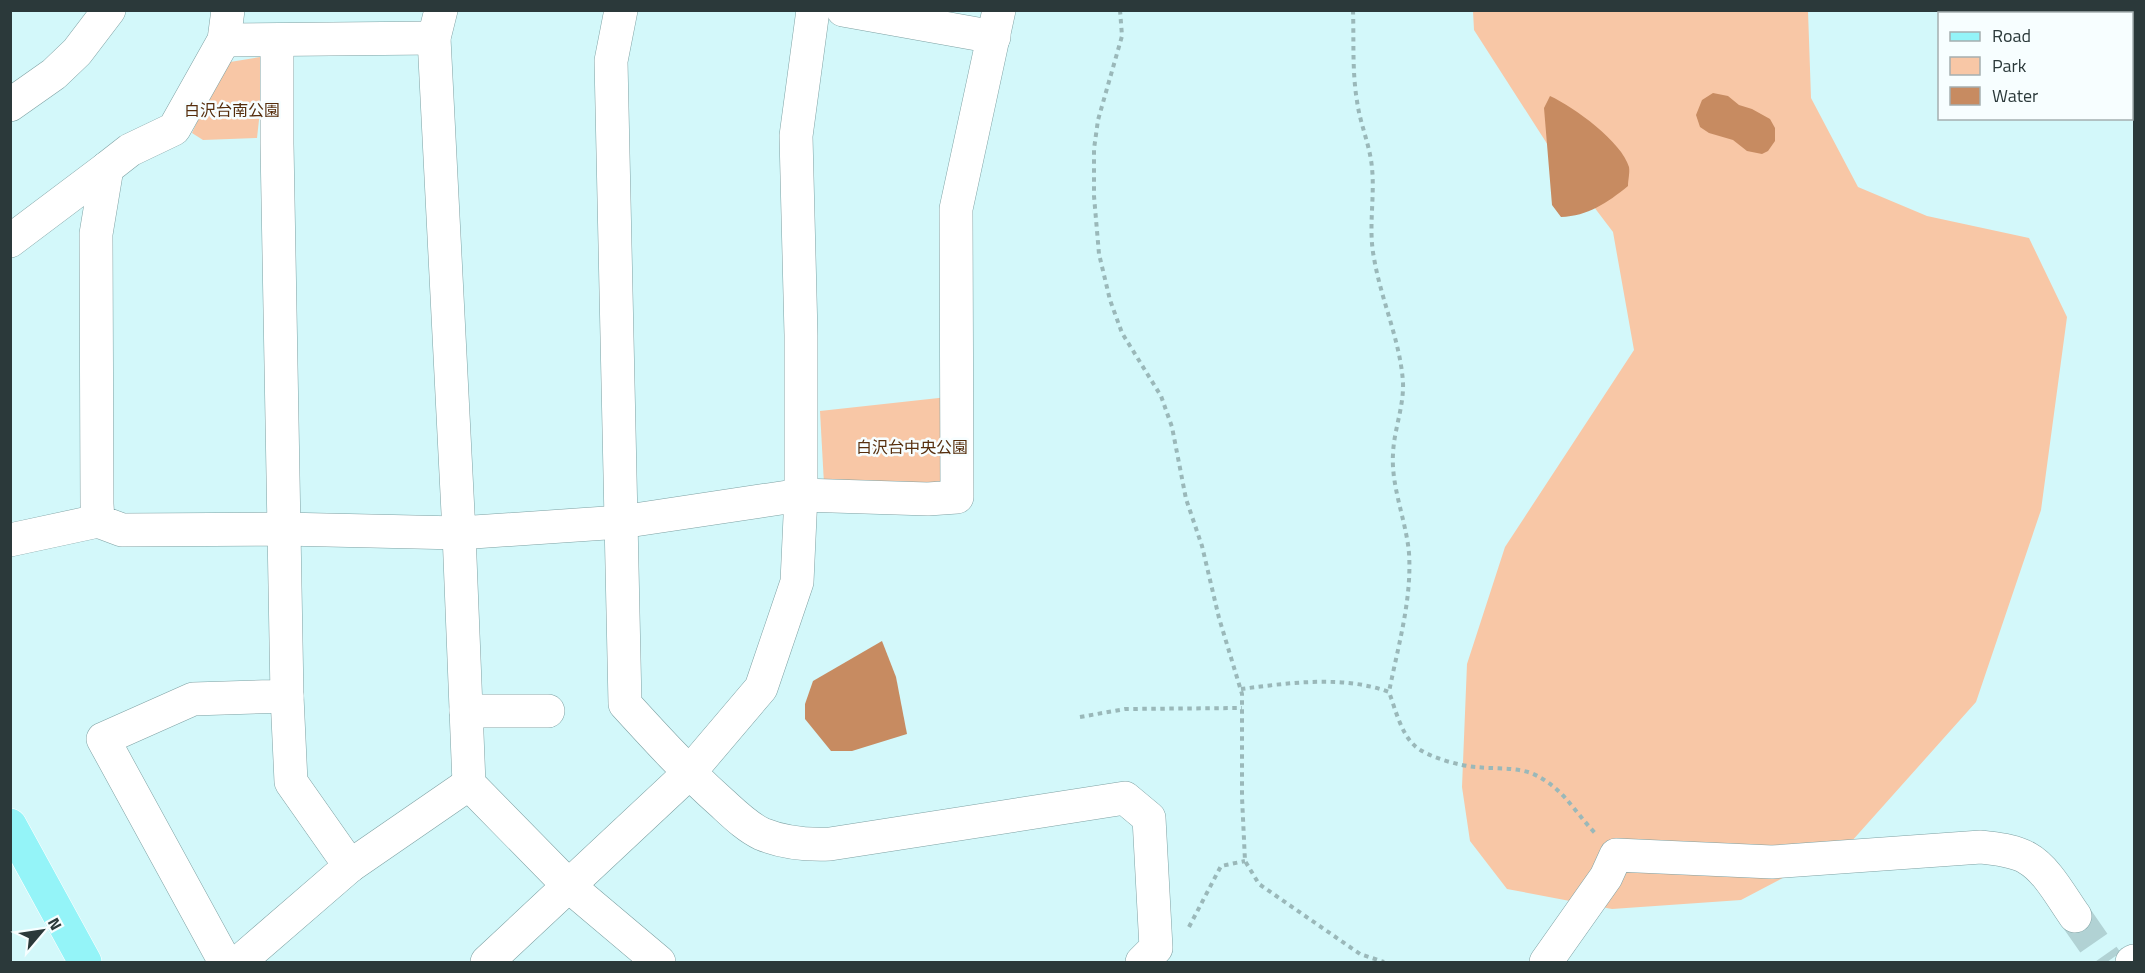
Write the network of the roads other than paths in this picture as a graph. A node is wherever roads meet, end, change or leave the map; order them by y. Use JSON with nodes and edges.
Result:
{"nodes":[{"id":1,"x":109,"y":10,"type":"edge"},
{"id":2,"x":621,"y":10,"type":"edge"},
{"id":3,"x":813,"y":10,"type":"edge"},
{"id":4,"x":843,"y":10,"type":"edge"},
{"id":5,"x":437,"y":24,"type":"edge"},
{"id":6,"x":997,"y":24,"type":"edge"},
{"id":7,"x":226,"y":25,"type":"edge"},
{"id":8,"x":277,"y":41,"type":"junction"},
{"id":9,"x":10,"y":105,"type":"edge"},
{"id":10,"x":107,"y":168,"type":"junction"},
{"id":11,"x":10,"y":242,"type":"edge"},
{"id":12,"x":801,"y":495,"type":"junction"},
{"id":13,"x":98,"y":520,"type":"junction"},
{"id":14,"x":621,"y":522,"type":"junction"},
{"id":15,"x":283,"y":529,"type":"junction"},
{"id":16,"x":459,"y":533,"type":"junction"},
{"id":17,"x":10,"y":540,"type":"edge"},
{"id":18,"x":287,"y":696,"type":"junction"},
{"id":19,"x":466,"y":711,"type":"junction"},
{"id":20,"x":548,"y":711,"type":"dead end"},
{"id":21,"x":688,"y":774,"type":"junction"},
{"id":22,"x":469,"y":784,"type":"junction"},
{"id":23,"x":10,"y":825,"type":"edge"},
{"id":24,"x":350,"y":866,"type":"junction"},
{"id":25,"x":570,"y":886,"type":"junction"},
{"id":26,"x":2075,"y":916,"type":"tunnel mouth"},
{"id":27,"x":85,"y":963,"type":"edge"},
{"id":28,"x":225,"y":963,"type":"edge"},
{"id":29,"x":238,"y":963,"type":"edge"},
{"id":30,"x":487,"y":963,"type":"edge"},
{"id":31,"x":659,"y":963,"type":"edge"},
{"id":32,"x":1142,"y":963,"type":"edge"},
{"id":33,"x":1546,"y":963,"type":"edge"}],
"edges":[{"from":1,"to":9,"type":"street"},
{"from":2,"to":14,"type":"street"},
{"from":3,"to":12,"type":"street"},
{"from":4,"to":6,"type":"street"},
{"from":5,"to":8,"type":"street"},
{"from":5,"to":16,"type":"street"},
{"from":6,"to":12,"type":"street"},
{"from":7,"to":8,"type":"street"},
{"from":7,"to":10,"type":"street"},
{"from":8,"to":15,"type":"street"},
{"from":10,"to":11,"type":"street"},
{"from":10,"to":13,"type":"street"},
{"from":12,"to":14,"type":"street"},
{"from":12,"to":21,"type":"street"},
{"from":13,"to":15,"type":"street"},
{"from":13,"to":17,"type":"street"},
{"from":14,"to":16,"type":"street"},
{"from":14,"to":21,"type":"street"},
{"from":15,"to":16,"type":"street"},
{"from":15,"to":18,"type":"street"},
{"from":16,"to":19,"type":"street"},
{"from":18,"to":24,"type":"street"},
{"from":18,"to":28,"type":"street"},
{"from":19,"to":20,"type":"street"},
{"from":19,"to":22,"type":"street"},
{"from":21,"to":25,"type":"street"},
{"from":21,"to":32,"type":"street"},
{"from":22,"to":24,"type":"street"},
{"from":22,"to":25,"type":"street"},
{"from":23,"to":27,"type":"main road"},
{"from":24,"to":29,"type":"street"},
{"from":25,"to":30,"type":"street"},
{"from":25,"to":31,"type":"street"},
{"from":26,"to":33,"type":"street"}]}
